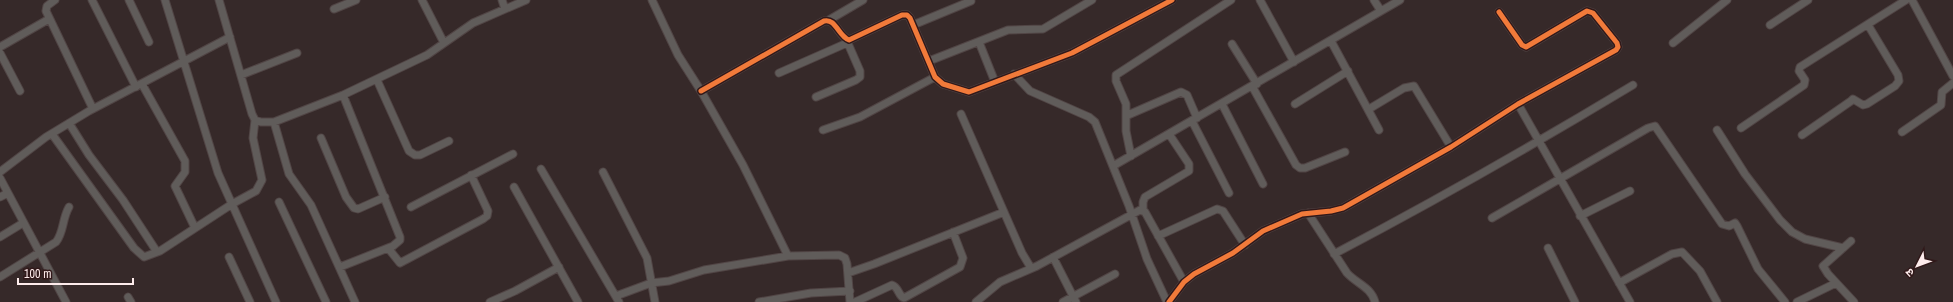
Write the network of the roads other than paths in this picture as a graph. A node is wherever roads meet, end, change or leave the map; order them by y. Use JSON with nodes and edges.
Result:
{"nodes":[{"id":1,"x":55,"y":0,"type":"edge"},
{"id":2,"x":92,"y":0,"type":"edge"},
{"id":3,"x":129,"y":0,"type":"edge"},
{"id":4,"x":165,"y":0,"type":"edge"},
{"id":5,"x":219,"y":0,"type":"edge"},
{"id":6,"x":356,"y":0,"type":"edge"},
{"id":7,"x":422,"y":0,"type":"edge"},
{"id":8,"x":502,"y":0,"type":"edge"},
{"id":9,"x":526,"y":0,"type":"edge"},
{"id":10,"x":652,"y":0,"type":"edge"},
{"id":11,"x":863,"y":0,"type":"edge"},
{"id":12,"x":1092,"y":0,"type":"edge"},
{"id":13,"x":1172,"y":0,"type":"edge"},
{"id":14,"x":1231,"y":0,"type":"edge"},
{"id":15,"x":1260,"y":0,"type":"edge"},
{"id":16,"x":1374,"y":0,"type":"edge"},
{"id":17,"x":1400,"y":0,"type":"edge"},
{"id":18,"x":1726,"y":0,"type":"edge"},
{"id":19,"x":1808,"y":0,"type":"edge"},
{"id":20,"x":1906,"y":0,"type":"edge"},
{"id":21,"x":1912,"y":0,"type":"edge"},
{"id":22,"x":971,"y":1,"type":"dead end"},
{"id":23,"x":506,"y":8,"type":"junction"},
{"id":24,"x":334,"y":9,"type":"dead end"},
{"id":25,"x":1381,"y":11,"type":"junction"},
{"id":26,"x":1499,"y":12,"type":"dead end"},
{"id":27,"x":49,"y":19,"type":"junction"},
{"id":28,"x":828,"y":20,"type":"junction"},
{"id":29,"x":913,"y":24,"type":"junction"},
{"id":30,"x":1770,"y":25,"type":"dead end"},
{"id":31,"x":1868,"y":25,"type":"junction"},
{"id":32,"x":230,"y":37,"type":"junction"},
{"id":33,"x":847,"y":41,"type":"junction"},
{"id":34,"x":1331,"y":41,"type":"junction"},
{"id":35,"x":149,"y":42,"type":"dead end"},
{"id":36,"x":979,"y":42,"type":"junction"},
{"id":37,"x":444,"y":43,"type":"junction"},
{"id":38,"x":1673,"y":43,"type":"dead end"},
{"id":39,"x":1232,"y":44,"type":"dead end"},
{"id":40,"x":0,"y":47,"type":"edge"},
{"id":41,"x":298,"y":52,"type":"dead end"},
{"id":42,"x":0,"y":53,"type":"edge"},
{"id":43,"x":929,"y":61,"type":"junction"},
{"id":44,"x":185,"y":62,"type":"junction"},
{"id":45,"x":1294,"y":62,"type":"junction"},
{"id":46,"x":1348,"y":71,"type":"junction"},
{"id":47,"x":779,"y":73,"type":"dead end"},
{"id":48,"x":1014,"y":74,"type":"junction"},
{"id":49,"x":241,"y":75,"type":"junction"},
{"id":50,"x":1953,"y":76,"type":"edge"},
{"id":51,"x":935,"y":77,"type":"junction"},
{"id":52,"x":377,"y":80,"type":"junction"},
{"id":53,"x":995,"y":82,"type":"junction"},
{"id":54,"x":1953,"y":83,"type":"edge"},
{"id":55,"x":1254,"y":85,"type":"junction"},
{"id":56,"x":1633,"y":85,"type":"dead end"},
{"id":57,"x":139,"y":86,"type":"junction"},
{"id":58,"x":701,"y":91,"type":"junction"},
{"id":59,"x":20,"y":92,"type":"dead end"},
{"id":60,"x":343,"y":95,"type":"junction"},
{"id":61,"x":816,"y":97,"type":"dead end"},
{"id":62,"x":1222,"y":104,"type":"junction"},
{"id":63,"x":1295,"y":104,"type":"dead end"},
{"id":64,"x":1518,"y":104,"type":"junction"},
{"id":65,"x":93,"y":109,"type":"junction"},
{"id":66,"x":1369,"y":109,"type":"junction"},
{"id":67,"x":961,"y":114,"type":"dead end"},
{"id":68,"x":1128,"y":115,"type":"junction"},
{"id":69,"x":255,"y":120,"type":"junction"},
{"id":70,"x":1194,"y":120,"type":"junction"},
{"id":71,"x":274,"y":122,"type":"junction"},
{"id":72,"x":70,"y":123,"type":"junction"},
{"id":73,"x":1741,"y":128,"type":"dead end"},
{"id":74,"x":823,"y":130,"type":"dead end"},
{"id":75,"x":1380,"y":130,"type":"dead end"},
{"id":76,"x":1717,"y":130,"type":"dead end"},
{"id":77,"x":1902,"y":132,"type":"dead end"},
{"id":78,"x":52,"y":134,"type":"junction"},
{"id":79,"x":1170,"y":134,"type":"junction"},
{"id":80,"x":1802,"y":135,"type":"dead end"},
{"id":81,"x":321,"y":138,"type":"dead end"},
{"id":82,"x":449,"y":141,"type":"dead end"},
{"id":83,"x":1539,"y":141,"type":"junction"},
{"id":84,"x":1451,"y":147,"type":"junction"},
{"id":85,"x":1345,"y":152,"type":"dead end"},
{"id":86,"x":513,"y":154,"type":"dead end"},
{"id":87,"x":1131,"y":156,"type":"junction"},
{"id":88,"x":1113,"y":166,"type":"junction"},
{"id":89,"x":541,"y":169,"type":"dead end"},
{"id":90,"x":0,"y":172,"type":"edge"},
{"id":91,"x":603,"y":172,"type":"dead end"},
{"id":92,"x":471,"y":175,"type":"junction"},
{"id":93,"x":0,"y":178,"type":"edge"},
{"id":94,"x":1559,"y":178,"type":"junction"},
{"id":95,"x":1263,"y":184,"type":"dead end"},
{"id":96,"x":514,"y":187,"type":"dead end"},
{"id":97,"x":1630,"y":191,"type":"dead end"},
{"id":98,"x":8,"y":193,"type":"junction"},
{"id":99,"x":1229,"y":193,"type":"dead end"},
{"id":100,"x":0,"y":197,"type":"edge"},
{"id":101,"x":385,"y":197,"type":"junction"},
{"id":102,"x":279,"y":202,"type":"dead end"},
{"id":103,"x":232,"y":204,"type":"junction"},
{"id":104,"x":69,"y":207,"type":"dead end"},
{"id":105,"x":411,"y":207,"type":"dead end"},
{"id":106,"x":1143,"y":210,"type":"junction"},
{"id":107,"x":1004,"y":212,"type":"junction"},
{"id":108,"x":1308,"y":212,"type":"junction"},
{"id":109,"x":1131,"y":214,"type":"junction"},
{"id":110,"x":1580,"y":216,"type":"junction"},
{"id":111,"x":1492,"y":218,"type":"dead end"},
{"id":112,"x":23,"y":223,"type":"junction"},
{"id":113,"x":195,"y":228,"type":"junction"},
{"id":114,"x":953,"y":232,"type":"junction"},
{"id":115,"x":1158,"y":236,"type":"junction"},
{"id":116,"x":0,"y":237,"type":"edge"},
{"id":117,"x":1851,"y":241,"type":"dead end"},
{"id":118,"x":1245,"y":245,"type":"junction"},
{"id":119,"x":388,"y":248,"type":"junction"},
{"id":120,"x":1548,"y":248,"type":"dead end"},
{"id":121,"x":1843,"y":248,"type":"junction"},
{"id":122,"x":157,"y":252,"type":"junction"},
{"id":123,"x":39,"y":253,"type":"junction"},
{"id":124,"x":1334,"y":254,"type":"junction"},
{"id":125,"x":788,"y":256,"type":"junction"},
{"id":126,"x":229,"y":257,"type":"dead end"},
{"id":127,"x":1053,"y":257,"type":"junction"},
{"id":128,"x":340,"y":267,"type":"junction"},
{"id":129,"x":559,"y":267,"type":"junction"},
{"id":130,"x":1031,"y":268,"type":"junction"},
{"id":131,"x":848,"y":273,"type":"junction"},
{"id":132,"x":1115,"y":274,"type":"dead end"},
{"id":133,"x":0,"y":277,"type":"edge"},
{"id":134,"x":1184,"y":282,"type":"junction"},
{"id":135,"x":651,"y":283,"type":"junction"},
{"id":136,"x":1618,"y":283,"type":"junction"},
{"id":137,"x":1836,"y":283,"type":"junction"},
{"id":138,"x":850,"y":291,"type":"junction"},
{"id":139,"x":617,"y":299,"type":"edge"},
{"id":140,"x":1075,"y":299,"type":"edge"},
{"id":141,"x":66,"y":302,"type":"edge"},
{"id":142,"x":250,"y":302,"type":"edge"},
{"id":143,"x":276,"y":302,"type":"edge"},
{"id":144,"x":326,"y":302,"type":"edge"},
{"id":145,"x":355,"y":302,"type":"edge"},
{"id":146,"x":490,"y":302,"type":"edge"},
{"id":147,"x":578,"y":302,"type":"edge"},
{"id":148,"x":655,"y":302,"type":"edge"},
{"id":149,"x":759,"y":302,"type":"edge"},
{"id":150,"x":850,"y":302,"type":"edge"},
{"id":151,"x":855,"y":302,"type":"edge"},
{"id":152,"x":976,"y":302,"type":"edge"},
{"id":153,"x":1063,"y":302,"type":"edge"},
{"id":154,"x":1168,"y":302,"type":"edge"},
{"id":155,"x":1375,"y":302,"type":"edge"},
{"id":156,"x":1574,"y":302,"type":"edge"},
{"id":157,"x":1630,"y":302,"type":"edge"},
{"id":158,"x":1717,"y":302,"type":"edge"},
{"id":159,"x":1785,"y":302,"type":"edge"},
{"id":160,"x":1797,"y":302,"type":"edge"},
{"id":161,"x":1854,"y":302,"type":"edge"}],
"edges":[{"from":1,"to":27,"type":"street"},
{"from":2,"to":57,"type":"street"},
{"from":3,"to":35,"type":"street"},
{"from":4,"to":44,"type":"street"},
{"from":5,"to":32,"type":"street"},
{"from":6,"to":24,"type":"street"},
{"from":7,"to":37,"type":"street"},
{"from":8,"to":23,"type":"street"},
{"from":9,"to":23,"type":"street"},
{"from":10,"to":58,"type":"street"},
{"from":11,"to":28,"type":"street"},
{"from":12,"to":36,"type":"street"},
{"from":13,"to":48,"type":"street"},
{"from":14,"to":68,"type":"street"},
{"from":15,"to":45,"type":"street"},
{"from":16,"to":25,"type":"street"},
{"from":17,"to":25,"type":"street"},
{"from":18,"to":38,"type":"street"},
{"from":19,"to":30,"type":"street"},
{"from":20,"to":31,"type":"street"},
{"from":21,"to":50,"type":"street"},
{"from":22,"to":29,"type":"street"},
{"from":23,"to":37,"type":"street"},
{"from":25,"to":34,"type":"street"},
{"from":26,"to":64,"type":"street"},
{"from":27,"to":40,"type":"street"},
{"from":27,"to":65,"type":"street"},
{"from":28,"to":33,"type":"street"},
{"from":28,"to":58,"type":"street"},
{"from":29,"to":33,"type":"street"},
{"from":29,"to":43,"type":"street"},
{"from":31,"to":73,"type":"street"},
{"from":31,"to":80,"type":"street"},
{"from":32,"to":44,"type":"street"},
{"from":32,"to":49,"type":"street"},
{"from":33,"to":47,"type":"street"},
{"from":33,"to":61,"type":"street"},
{"from":34,"to":45,"type":"street"},
{"from":34,"to":46,"type":"street"},
{"from":36,"to":43,"type":"street"},
{"from":36,"to":53,"type":"street"},
{"from":37,"to":52,"type":"street"},
{"from":39,"to":55,"type":"street"},
{"from":41,"to":49,"type":"street"},
{"from":42,"to":59,"type":"street"},
{"from":43,"to":51,"type":"street"},
{"from":44,"to":57,"type":"street"},
{"from":44,"to":103,"type":"street"},
{"from":45,"to":55,"type":"street"},
{"from":46,"to":63,"type":"street"},
{"from":46,"to":66,"type":"street"},
{"from":48,"to":53,"type":"street"},
{"from":48,"to":88,"type":"street"},
{"from":49,"to":69,"type":"street"},
{"from":51,"to":53,"type":"street"},
{"from":51,"to":74,"type":"street"},
{"from":52,"to":60,"type":"street"},
{"from":52,"to":82,"type":"street"},
{"from":54,"to":77,"type":"street"},
{"from":55,"to":62,"type":"street"},
{"from":55,"to":85,"type":"street"},
{"from":56,"to":83,"type":"street"},
{"from":57,"to":65,"type":"street"},
{"from":57,"to":113,"type":"street"},
{"from":58,"to":125,"type":"street"},
{"from":60,"to":71,"type":"street"},
{"from":60,"to":101,"type":"street"},
{"from":62,"to":70,"type":"street"},
{"from":62,"to":95,"type":"street"},
{"from":64,"to":83,"type":"street"},
{"from":64,"to":84,"type":"street"},
{"from":65,"to":72,"type":"street"},
{"from":66,"to":75,"type":"street"},
{"from":66,"to":84,"type":"street"},
{"from":67,"to":107,"type":"street"},
{"from":68,"to":70,"type":"street"},
{"from":68,"to":87,"type":"street"},
{"from":69,"to":71,"type":"street"},
{"from":69,"to":103,"type":"street"},
{"from":70,"to":79,"type":"street"},
{"from":70,"to":99,"type":"street"},
{"from":71,"to":128,"type":"street"},
{"from":72,"to":78,"type":"street"},
{"from":72,"to":122,"type":"street"},
{"from":76,"to":121,"type":"street"},
{"from":78,"to":90,"type":"street"},
{"from":78,"to":122,"type":"street"},
{"from":79,"to":87,"type":"street"},
{"from":79,"to":106,"type":"street"},
{"from":81,"to":101,"type":"street"},
{"from":83,"to":94,"type":"street"},
{"from":83,"to":124,"type":"street"},
{"from":84,"to":108,"type":"street"},
{"from":86,"to":92,"type":"street"},
{"from":87,"to":88,"type":"street"},
{"from":88,"to":109,"type":"street"},
{"from":89,"to":139,"type":"street"},
{"from":91,"to":135,"type":"street"},
{"from":92,"to":105,"type":"street"},
{"from":92,"to":119,"type":"street"},
{"from":93,"to":98,"type":"street"},
{"from":94,"to":110,"type":"street"},
{"from":94,"to":111,"type":"street"},
{"from":94,"to":159,"type":"street"},
{"from":96,"to":129,"type":"street"},
{"from":97,"to":110,"type":"street"},
{"from":98,"to":100,"type":"street"},
{"from":98,"to":112,"type":"street"},
{"from":101,"to":119,"type":"street"},
{"from":102,"to":144,"type":"street"},
{"from":103,"to":113,"type":"street"},
{"from":103,"to":143,"type":"street"},
{"from":104,"to":123,"type":"street"},
{"from":106,"to":109,"type":"street"},
{"from":106,"to":115,"type":"street"},
{"from":107,"to":114,"type":"street"},
{"from":107,"to":130,"type":"street"},
{"from":108,"to":118,"type":"street"},
{"from":108,"to":124,"type":"street"},
{"from":109,"to":127,"type":"street"},
{"from":109,"to":154,"type":"street"},
{"from":110,"to":136,"type":"street"},
{"from":112,"to":116,"type":"street"},
{"from":112,"to":123,"type":"street"},
{"from":113,"to":122,"type":"street"},
{"from":114,"to":131,"type":"street"},
{"from":114,"to":151,"type":"street"},
{"from":115,"to":118,"type":"street"},
{"from":115,"to":134,"type":"street"},
{"from":117,"to":121,"type":"street"},
{"from":118,"to":134,"type":"street"},
{"from":119,"to":128,"type":"street"},
{"from":120,"to":156,"type":"street"},
{"from":121,"to":137,"type":"street"},
{"from":123,"to":133,"type":"street"},
{"from":123,"to":141,"type":"street"},
{"from":124,"to":155,"type":"street"},
{"from":125,"to":131,"type":"street"},
{"from":125,"to":135,"type":"street"},
{"from":126,"to":142,"type":"street"},
{"from":127,"to":130,"type":"street"},
{"from":127,"to":140,"type":"street"},
{"from":128,"to":145,"type":"street"},
{"from":129,"to":146,"type":"street"},
{"from":129,"to":147,"type":"street"},
{"from":130,"to":152,"type":"street"},
{"from":131,"to":138,"type":"street"},
{"from":132,"to":140,"type":"street"},
{"from":134,"to":154,"type":"street"},
{"from":135,"to":139,"type":"street"},
{"from":135,"to":148,"type":"street"},
{"from":136,"to":157,"type":"street"},
{"from":136,"to":158,"type":"street"},
{"from":137,"to":160,"type":"street"},
{"from":137,"to":161,"type":"street"},
{"from":138,"to":149,"type":"street"},
{"from":138,"to":150,"type":"street"},
{"from":140,"to":153,"type":"street"}]}
